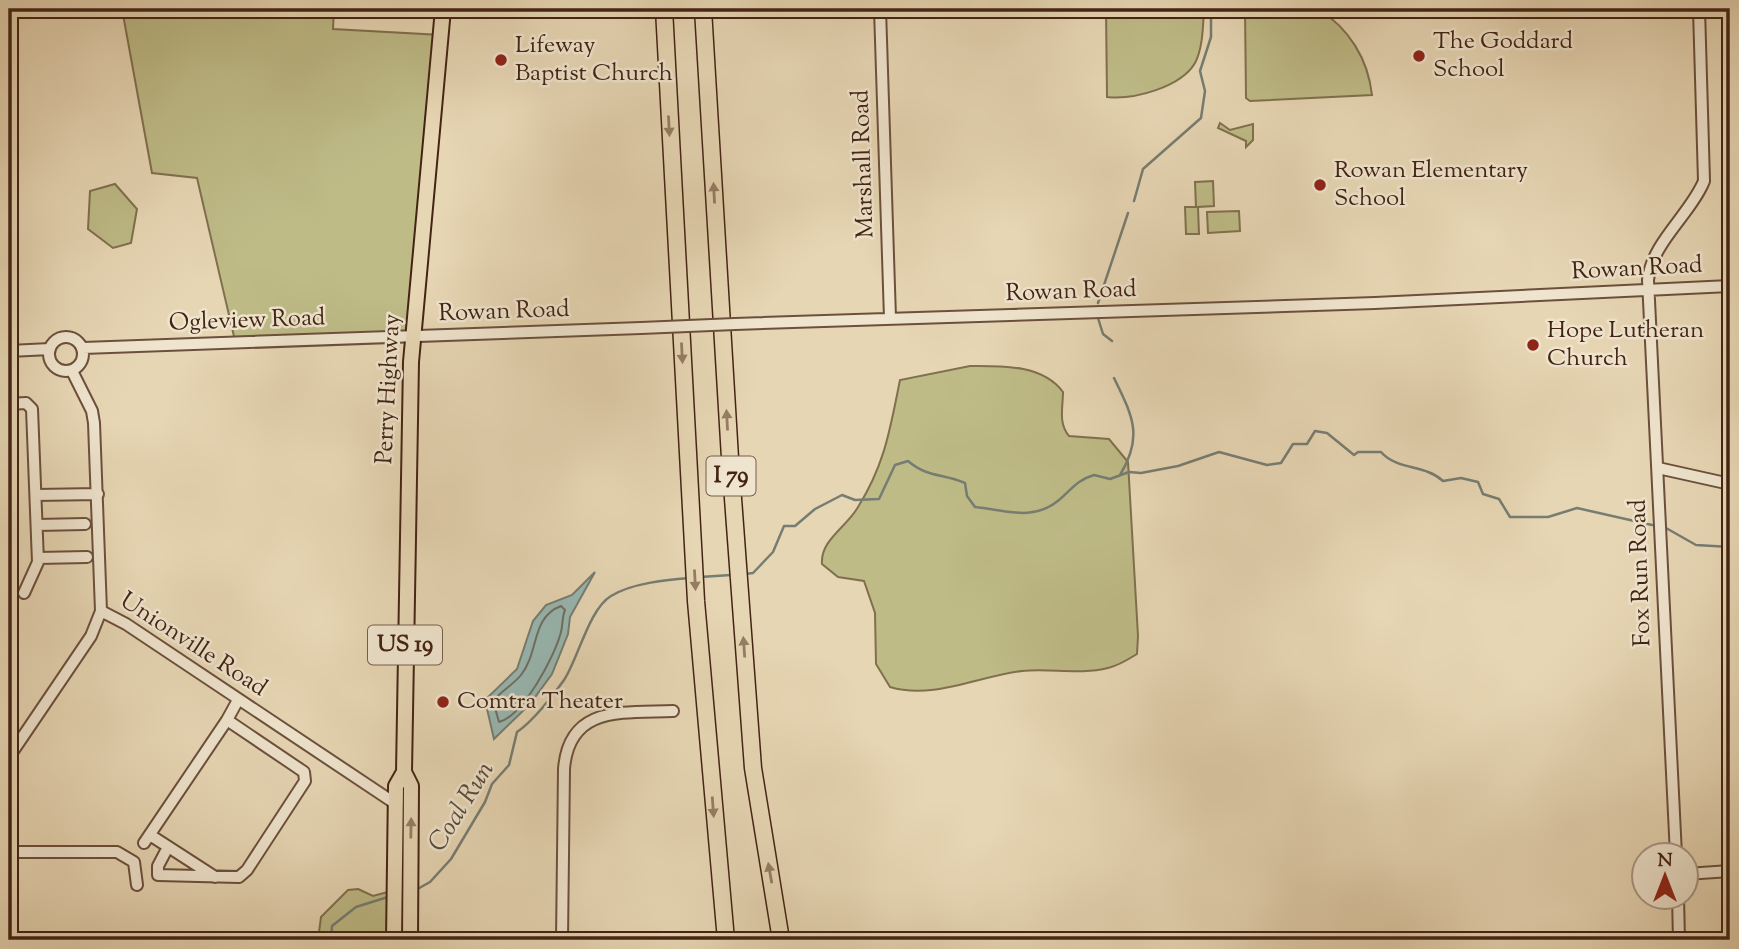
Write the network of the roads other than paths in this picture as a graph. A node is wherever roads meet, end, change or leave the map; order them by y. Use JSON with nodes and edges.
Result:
{"nodes":[{"id":1,"x":443,"y":9,"type":"edge"},
{"id":2,"x":664,"y":9,"type":"edge"},
{"id":3,"x":703,"y":9,"type":"edge"},
{"id":4,"x":880,"y":9,"type":"edge"},
{"id":5,"x":1699,"y":9,"type":"edge"},
{"id":6,"x":1730,"y":286,"type":"edge"},
{"id":7,"x":1649,"y":290,"type":"junction"},
{"id":8,"x":890,"y":318,"type":"junction"},
{"id":9,"x":413,"y":336,"type":"junction"},
{"id":10,"x":83,"y":348,"type":"junction"},
{"id":11,"x":50,"y":349,"type":"junction"},
{"id":12,"x":9,"y":351,"type":"edge"},
{"id":13,"x":72,"y":371,"type":"junction"},
{"id":14,"x":9,"y":404,"type":"edge"},
{"id":15,"x":1658,"y":468,"type":"junction"},
{"id":16,"x":1730,"y":484,"type":"edge"},
{"id":17,"x":98,"y":494,"type":"junction"},
{"id":18,"x":36,"y":495,"type":"junction"},
{"id":19,"x":85,"y":524,"type":"dead end"},
{"id":20,"x":37,"y":525,"type":"junction"},
{"id":21,"x":87,"y":557,"type":"dead end"},
{"id":22,"x":38,"y":558,"type":"junction"},
{"id":23,"x":24,"y":593,"type":"dead end"},
{"id":24,"x":101,"y":611,"type":"junction"},
{"id":25,"x":238,"y":700,"type":"junction"},
{"id":26,"x":673,"y":710,"type":"dead end"},
{"id":27,"x":228,"y":720,"type":"junction"},
{"id":28,"x":9,"y":757,"type":"edge"},
{"id":29,"x":404,"y":772,"type":"junction"},
{"id":30,"x":396,"y":804,"type":"junction"},
{"id":31,"x":1675,"y":841,"type":"edge"},
{"id":32,"x":168,"y":847,"type":"junction"},
{"id":33,"x":9,"y":852,"type":"edge"},
{"id":34,"x":1730,"y":872,"type":"edge"},
{"id":35,"x":1700,"y":873,"type":"edge"},
{"id":36,"x":215,"y":877,"type":"junction"},
{"id":37,"x":137,"y":885,"type":"dead end"},
{"id":38,"x":1678,"y":911,"type":"edge"},
{"id":39,"x":394,"y":940,"type":"edge"},
{"id":40,"x":410,"y":940,"type":"edge"},
{"id":41,"x":562,"y":940,"type":"edge"},
{"id":42,"x":726,"y":940,"type":"edge"},
{"id":43,"x":781,"y":940,"type":"edge"},
{"id":44,"x":1679,"y":940,"type":"edge"}],
"edges":[{"from":1,"to":9,"type":"main road","name":"Perry Highway","number":"US 19"},
{"from":2,"to":42,"type":"highway","number":"I 79","one_way":true},
{"from":43,"to":3,"type":"highway","number":"I 79","one_way":true},
{"from":4,"to":8,"type":"street","name":"Marshall Road"},
{"from":5,"to":7,"type":"street","name":"Fox Run Road"},
{"from":6,"to":7,"type":"street","name":"Rowan Road"},
{"from":7,"to":8,"type":"street","name":"Rowan Road"},
{"from":7,"to":15,"type":"street","name":"Fox Run Road"},
{"from":8,"to":9,"type":"street","name":"Rowan Road","bridge":true},
{"from":9,"to":10,"type":"street","name":"Ogleview Road"},
{"from":9,"to":29,"type":"main road","name":"Perry Highway","number":"US 19"},
{"from":10,"to":11,"type":"street"},
{"from":10,"to":13,"type":"street"},
{"from":11,"to":12,"type":"street"},
{"from":11,"to":13,"type":"street"},
{"from":13,"to":17,"type":"street","name":"Unionville Road"},
{"from":14,"to":18,"type":"street"},
{"from":15,"to":16,"type":"street"},
{"from":15,"to":31,"type":"street","name":"Fox Run Road"},
{"from":17,"to":18,"type":"street"},
{"from":17,"to":24,"type":"street","name":"Unionville Road"},
{"from":18,"to":20,"type":"street"},
{"from":19,"to":20,"type":"street"},
{"from":20,"to":22,"type":"street"},
{"from":21,"to":22,"type":"street"},
{"from":22,"to":23,"type":"street"},
{"from":24,"to":25,"type":"street","name":"Unionville Road"},
{"from":24,"to":28,"type":"street"},
{"from":25,"to":27,"type":"street"},
{"from":25,"to":30,"type":"street","name":"Unionville Road"},
{"from":26,"to":41,"type":"street"},
{"from":27,"to":32,"type":"street"},
{"from":27,"to":36,"type":"street"},
{"from":29,"to":30,"type":"main road","name":"Perry Highway","number":"US 19"},
{"from":40,"to":29,"type":"main road","name":"Perry Highway","number":"US 19","one_way":true},
{"from":30,"to":39,"type":"main road","name":"Perry Highway","number":"US 19"},
{"from":32,"to":36,"type":"street"},
{"from":32,"to":36,"type":"street"},
{"from":33,"to":37,"type":"street"},
{"from":34,"to":35,"type":"street"},
{"from":38,"to":44,"type":"street"}]}
